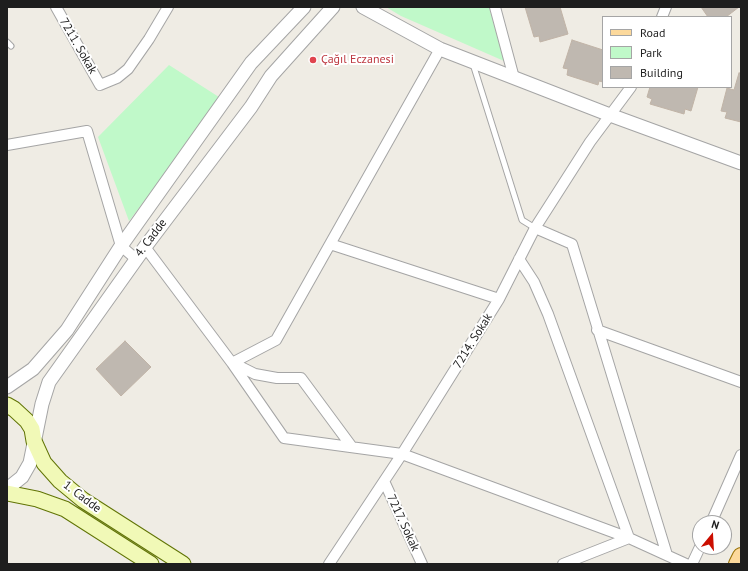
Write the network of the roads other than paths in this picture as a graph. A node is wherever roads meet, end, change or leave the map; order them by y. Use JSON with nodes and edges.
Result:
{"nodes":[{"id":1,"x":56,"y":7,"type":"edge"},
{"id":2,"x":168,"y":7,"type":"edge"},
{"id":3,"x":304,"y":7,"type":"edge"},
{"id":4,"x":333,"y":7,"type":"edge"},
{"id":5,"x":363,"y":7,"type":"edge"},
{"id":6,"x":495,"y":7,"type":"edge"},
{"id":7,"x":440,"y":49,"type":"junction"},
{"id":8,"x":472,"y":62,"type":"junction"},
{"id":9,"x":514,"y":78,"type":"junction"},
{"id":10,"x":630,"y":88,"type":"edge"},
{"id":11,"x":610,"y":115,"type":"junction"},
{"id":12,"x":7,"y":145,"type":"edge"},
{"id":13,"x":741,"y":163,"type":"edge"},
{"id":14,"x":535,"y":228,"type":"junction"},
{"id":15,"x":330,"y":244,"type":"junction"},
{"id":16,"x":121,"y":246,"type":"junction"},
{"id":17,"x":145,"y":246,"type":"junction"},
{"id":18,"x":136,"y":259,"type":"junction"},
{"id":19,"x":519,"y":259,"type":"junction"},
{"id":20,"x":499,"y":299,"type":"junction"},
{"id":21,"x":597,"y":330,"type":"junction"},
{"id":22,"x":232,"y":363,"type":"junction"},
{"id":23,"x":741,"y":382,"type":"edge"},
{"id":24,"x":7,"y":387,"type":"edge"},
{"id":25,"x":7,"y":405,"type":"edge"},
{"id":26,"x":34,"y":441,"type":"junction"},
{"id":27,"x":352,"y":447,"type":"junction"},
{"id":28,"x":402,"y":454,"type":"junction"},
{"id":29,"x":741,"y":455,"type":"edge"},
{"id":30,"x":384,"y":481,"type":"junction"},
{"id":31,"x":7,"y":489,"type":"edge"},
{"id":32,"x":7,"y":493,"type":"edge"},
{"id":33,"x":715,"y":515,"type":"edge"},
{"id":34,"x":629,"y":538,"type":"junction"},
{"id":35,"x":667,"y":555,"type":"junction"},
{"id":36,"x":741,"y":556,"type":"edge"},
{"id":37,"x":150,"y":564,"type":"edge"},
{"id":38,"x":184,"y":564,"type":"edge"},
{"id":39,"x":329,"y":564,"type":"edge"},
{"id":40,"x":422,"y":564,"type":"edge"},
{"id":41,"x":563,"y":564,"type":"edge"},
{"id":42,"x":686,"y":564,"type":"edge"},
{"id":43,"x":737,"y":564,"type":"edge"}],
"edges":[{"from":1,"to":2,"type":"street","name":"7211. Sokak"},
{"from":3,"to":16,"type":"street","name":"4. Cadde"},
{"from":4,"to":17,"type":"street","name":"4. Cadde"},
{"from":5,"to":7,"type":"street"},
{"from":6,"to":9,"type":"street"},
{"from":7,"to":8,"type":"street"},
{"from":7,"to":15,"type":"street"},
{"from":8,"to":9,"type":"street"},
{"from":8,"to":14,"type":"lane"},
{"from":9,"to":11,"type":"street"},
{"from":10,"to":11,"type":"street","name":"7214. Sokak"},
{"from":11,"to":13,"type":"street"},
{"from":11,"to":14,"type":"street","name":"7214. Sokak"},
{"from":12,"to":16,"type":"street"},
{"from":14,"to":19,"type":"street","name":"7214. Sokak"},
{"from":14,"to":21,"type":"street"},
{"from":15,"to":20,"type":"street"},
{"from":15,"to":22,"type":"street"},
{"from":16,"to":18,"type":"street"},
{"from":16,"to":24,"type":"street","name":"4. Cadde"},
{"from":17,"to":18,"type":"street","name":"4. Cadde"},
{"from":17,"to":22,"type":"street"},
{"from":18,"to":26,"type":"street","name":"4. Cadde"},
{"from":19,"to":20,"type":"street","name":"7214. Sokak"},
{"from":19,"to":34,"type":"street"},
{"from":20,"to":28,"type":"street","name":"7214. Sokak"},
{"from":21,"to":23,"type":"street"},
{"from":21,"to":35,"type":"street"},
{"from":22,"to":27,"type":"street"},
{"from":22,"to":27,"type":"street"},
{"from":25,"to":26,"type":"main road","name":"1. Cadde"},
{"from":26,"to":31,"type":"street","name":"4. Cadde"},
{"from":26,"to":38,"type":"main road","name":"1. Cadde"},
{"from":27,"to":28,"type":"street"},
{"from":28,"to":30,"type":"street","name":"7214. Sokak"},
{"from":28,"to":34,"type":"street"},
{"from":29,"to":33,"type":"street"},
{"from":30,"to":39,"type":"street","name":"7214. Sokak"},
{"from":30,"to":40,"type":"street","name":"7217. Sokak"},
{"from":32,"to":37,"type":"main road","name":"1. Cadde"},
{"from":34,"to":35,"type":"street"},
{"from":34,"to":41,"type":"street"},
{"from":35,"to":42,"type":"street"},
{"from":36,"to":43,"type":"main road"}]}
